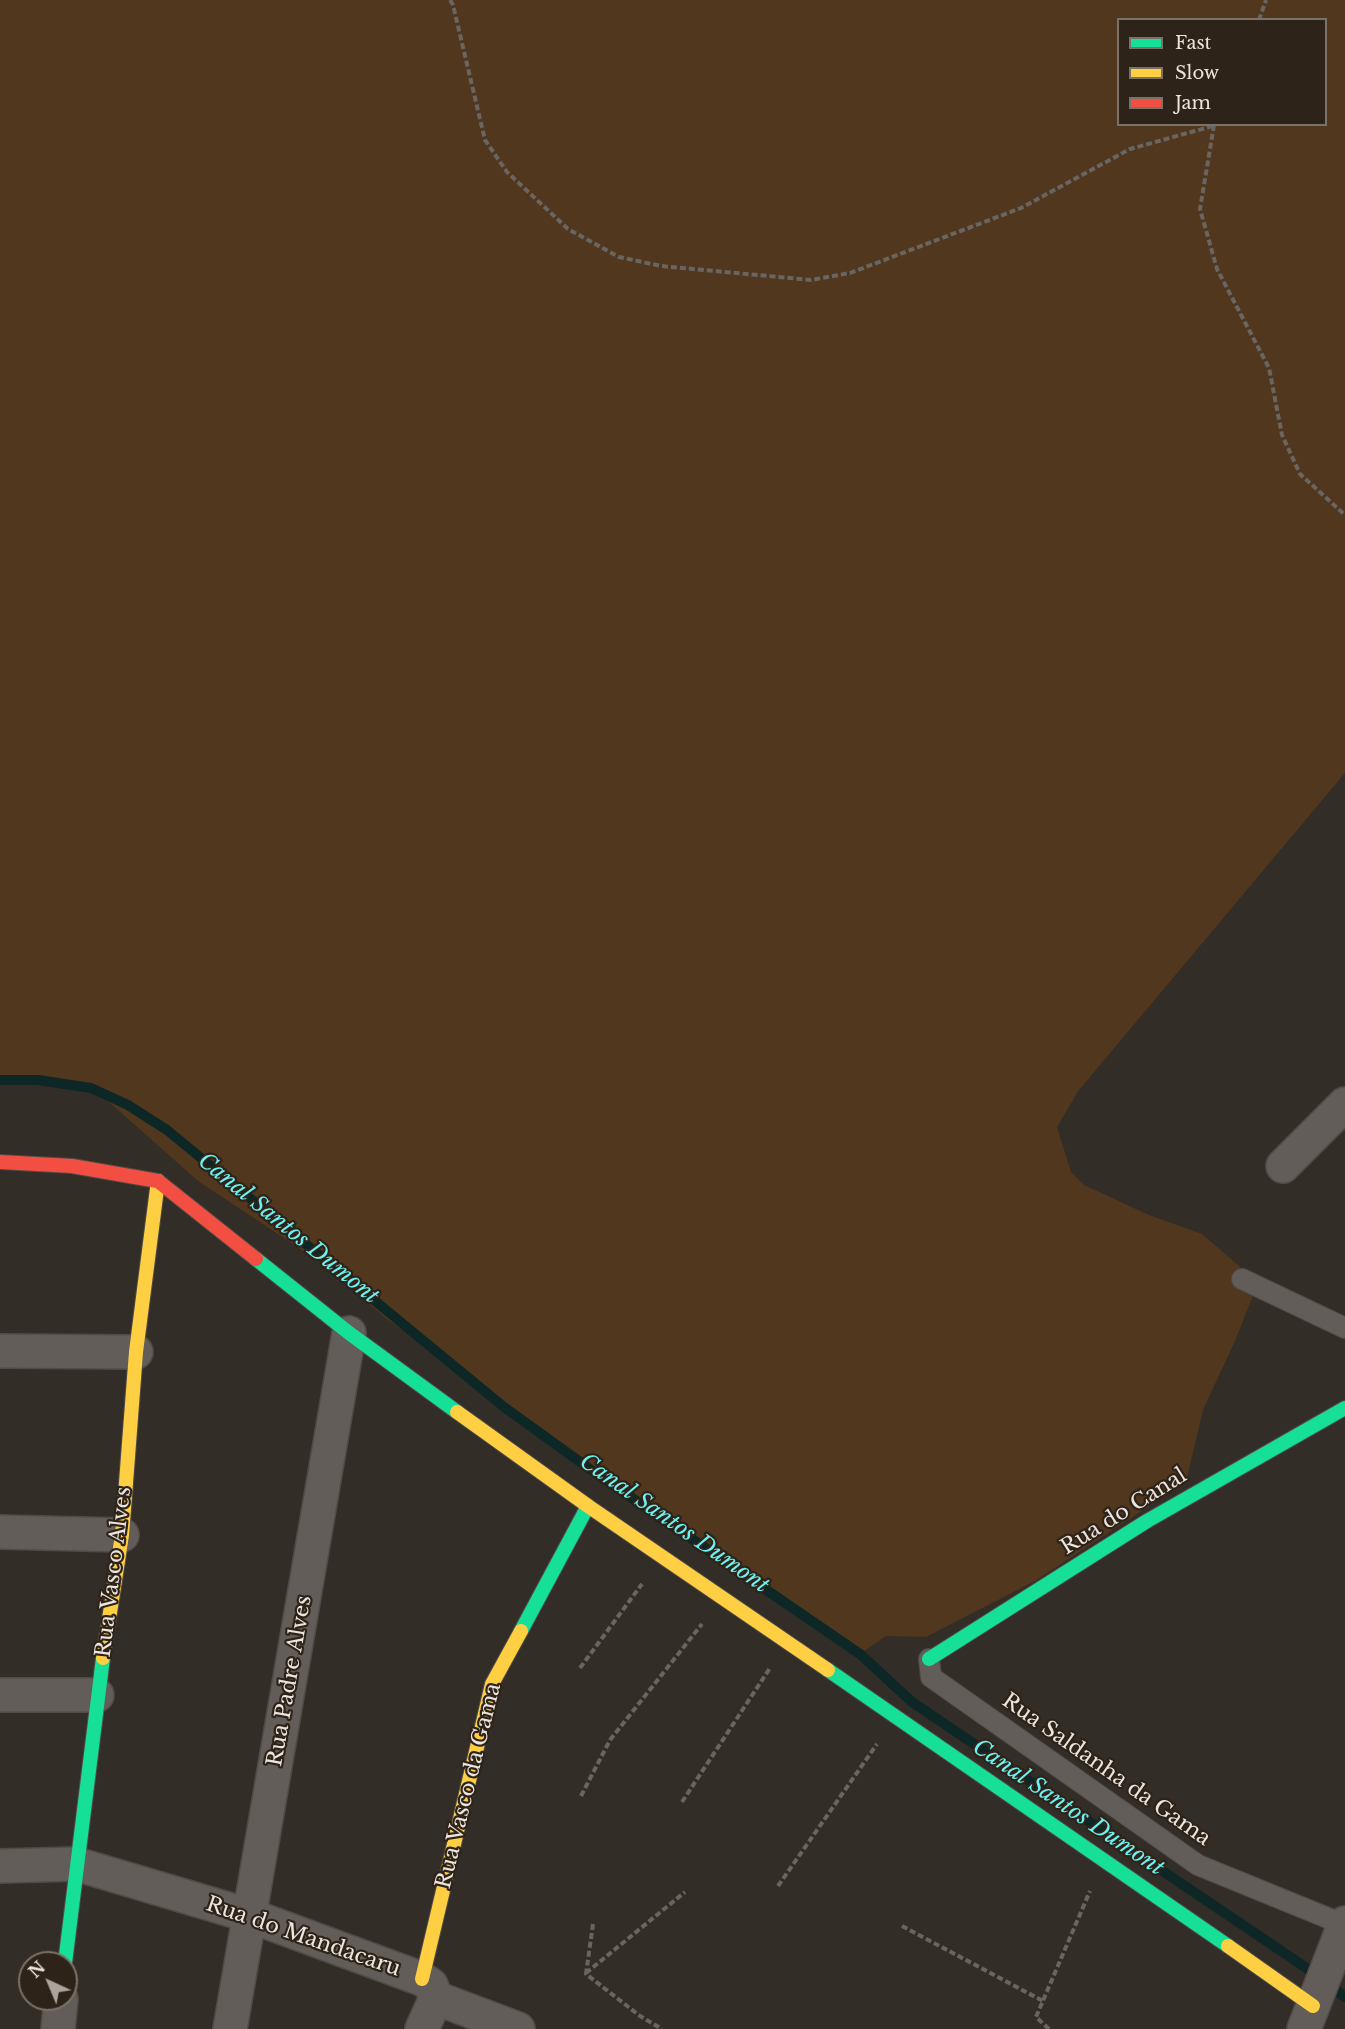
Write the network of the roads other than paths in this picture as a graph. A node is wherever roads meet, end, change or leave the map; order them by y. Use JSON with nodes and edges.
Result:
{"nodes":[{"id":1,"x":1345,"y":1104,"type":"edge"},
{"id":2,"x":0,"y":1162,"type":"edge"},
{"id":3,"x":1283,"y":1166,"type":"dead end"},
{"id":4,"x":158,"y":1181,"type":"junction"},
{"id":5,"x":1242,"y":1279,"type":"dead end"},
{"id":6,"x":1345,"y":1328,"type":"edge"},
{"id":7,"x":350,"y":1333,"type":"junction"},
{"id":8,"x":0,"y":1351,"type":"edge"},
{"id":9,"x":136,"y":1352,"type":"junction"},
{"id":10,"x":1345,"y":1408,"type":"edge"},
{"id":11,"x":588,"y":1506,"type":"junction"},
{"id":12,"x":0,"y":1532,"type":"edge"},
{"id":13,"x":122,"y":1535,"type":"junction"},
{"id":14,"x":929,"y":1659,"type":"joint"},
{"id":15,"x":0,"y":1695,"type":"edge"},
{"id":16,"x":97,"y":1695,"type":"junction"},
{"id":17,"x":76,"y":1864,"type":"junction"},
{"id":18,"x":0,"y":1866,"type":"edge"},
{"id":19,"x":251,"y":1916,"type":"junction"},
{"id":20,"x":1345,"y":1924,"type":"edge"},
{"id":21,"x":66,"y":1951,"type":"edge"},
{"id":22,"x":429,"y":1989,"type":"junction"},
{"id":23,"x":60,"y":2011,"type":"edge"},
{"id":24,"x":1311,"y":2011,"type":"edge"},
{"id":25,"x":58,"y":2029,"type":"edge"},
{"id":26,"x":230,"y":2029,"type":"edge"},
{"id":27,"x":422,"y":2029,"type":"edge"},
{"id":28,"x":518,"y":2029,"type":"edge"}],
"edges":[{"from":1,"to":3,"type":"street"},
{"from":2,"to":4,"type":"street"},
{"from":4,"to":7,"type":"street"},
{"from":4,"to":9,"type":"street","name":"Rua Vasco Alves"},
{"from":5,"to":6,"type":"lane"},
{"from":7,"to":11,"type":"street"},
{"from":7,"to":19,"type":"street","name":"Rua Padre Alves"},
{"from":8,"to":9,"type":"street"},
{"from":9,"to":13,"type":"street","name":"Rua Vasco Alves"},
{"from":10,"to":14,"type":"street","name":"Rua do Canal"},
{"from":11,"to":22,"type":"street","name":"Rua Vasco da Gama"},
{"from":11,"to":24,"type":"street"},
{"from":12,"to":13,"type":"street"},
{"from":13,"to":16,"type":"street","name":"Rua Vasco Alves"},
{"from":14,"to":20,"type":"lane","name":"Rua Saldanha da Gama"},
{"from":15,"to":16,"type":"street"},
{"from":16,"to":17,"type":"street","name":"Rua Vasco Alves"},
{"from":17,"to":18,"type":"street","name":"Rua do Mandacaru"},
{"from":17,"to":19,"type":"street","name":"Rua do Mandacaru"},
{"from":17,"to":21,"type":"street","name":"Rua Vasco Alves"},
{"from":19,"to":22,"type":"street","name":"Rua do Mandacaru"},
{"from":19,"to":26,"type":"street","name":"Rua Padre Alves"},
{"from":20,"to":24,"type":"street"},
{"from":22,"to":27,"type":"street","name":"Rua Vasco da Gama"},
{"from":22,"to":28,"type":"street","name":"Rua do Mandacaru"},
{"from":23,"to":25,"type":"street"}]}
